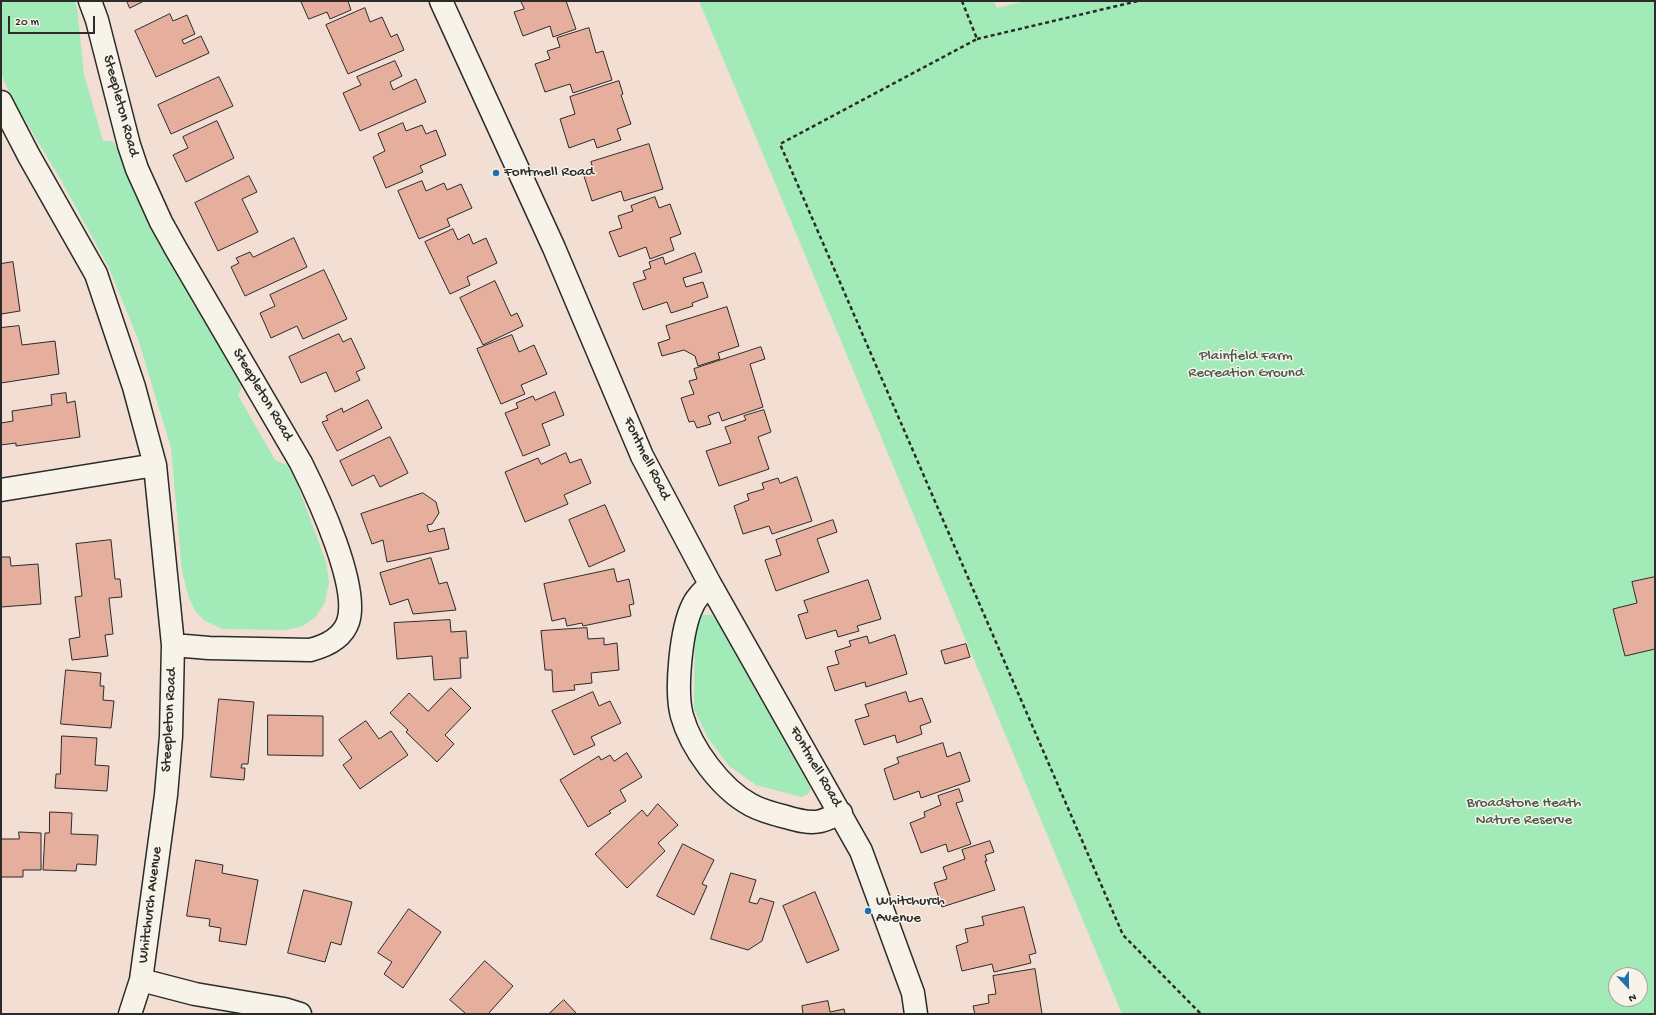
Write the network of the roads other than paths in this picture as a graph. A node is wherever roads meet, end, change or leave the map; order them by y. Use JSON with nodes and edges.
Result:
{"nodes":[{"id":1,"x":90,"y":1,"type":"edge"},
{"id":2,"x":441,"y":1,"type":"edge"},
{"id":3,"x":1,"y":102,"type":"edge"},
{"id":4,"x":155,"y":465,"type":"junction"},
{"id":5,"x":1,"y":490,"type":"edge"},
{"id":6,"x":710,"y":584,"type":"junction"},
{"id":7,"x":173,"y":645,"type":"junction"},
{"id":8,"x":166,"y":795,"type":"joint"},
{"id":9,"x":841,"y":813,"type":"junction"},
{"id":10,"x":141,"y":980,"type":"junction"},
{"id":11,"x":130,"y":1014,"type":"edge"},
{"id":12,"x":300,"y":1014,"type":"edge"},
{"id":13,"x":916,"y":1014,"type":"edge"}],
"edges":[{"from":1,"to":7,"type":"street","name":"Steepleton Road"},
{"from":2,"to":6,"type":"street","name":"Fontmell Road"},
{"from":3,"to":4,"type":"street","name":"Steepleton Road"},
{"from":4,"to":5,"type":"street"},
{"from":4,"to":7,"type":"street","name":"Steepleton Road"},
{"from":6,"to":9,"type":"street","name":"Fontmell Road"},
{"from":6,"to":9,"type":"street","name":"Fontmell Road"},
{"from":7,"to":8,"type":"street","name":"Steepleton Road"},
{"from":8,"to":10,"type":"street","name":"Whitchurch Avenue"},
{"from":9,"to":13,"type":"street"},
{"from":10,"to":11,"type":"street","name":"Whitchurch Avenue"},
{"from":10,"to":12,"type":"street"}]}
